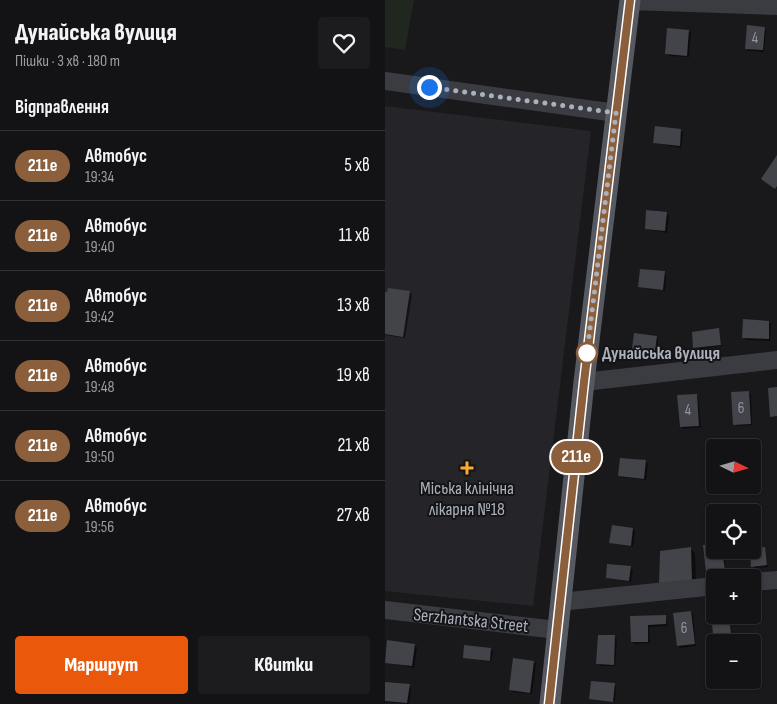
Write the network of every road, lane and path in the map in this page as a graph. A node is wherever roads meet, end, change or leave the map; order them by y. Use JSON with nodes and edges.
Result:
{"nodes":[{"id":1,"x":630,"y":0,"type":"edge"},
{"id":2,"x":777,"y":6,"type":"edge"},
{"id":3,"x":385,"y":82,"type":"edge"},
{"id":4,"x":616,"y":113,"type":"junction"},
{"id":5,"x":777,"y":360,"type":"edge"},
{"id":6,"x":584,"y":382,"type":"junction"},
{"id":7,"x":777,"y":580,"type":"edge"},
{"id":8,"x":761,"y":581,"type":"edge"},
{"id":9,"x":706,"y":587,"type":"edge"},
{"id":10,"x":560,"y":602,"type":"junction"},
{"id":11,"x":385,"y":610,"type":"edge"},
{"id":12,"x":557,"y":630,"type":"junction"},
{"id":13,"x":549,"y":704,"type":"edge"}],
"edges":[{"from":1,"to":2,"type":"street"},
{"from":1,"to":4,"type":"main road"},
{"from":3,"to":4,"type":"street"},
{"from":4,"to":6,"type":"main road"},
{"from":5,"to":6,"type":"street"},
{"from":6,"to":10,"type":"main road"},
{"from":7,"to":8,"type":"street"},
{"from":9,"to":10,"type":"street"},
{"from":10,"to":12,"type":"main road"},
{"from":11,"to":12,"type":"street","name":"Serzhantska Street"},
{"from":12,"to":13,"type":"main road"}]}
